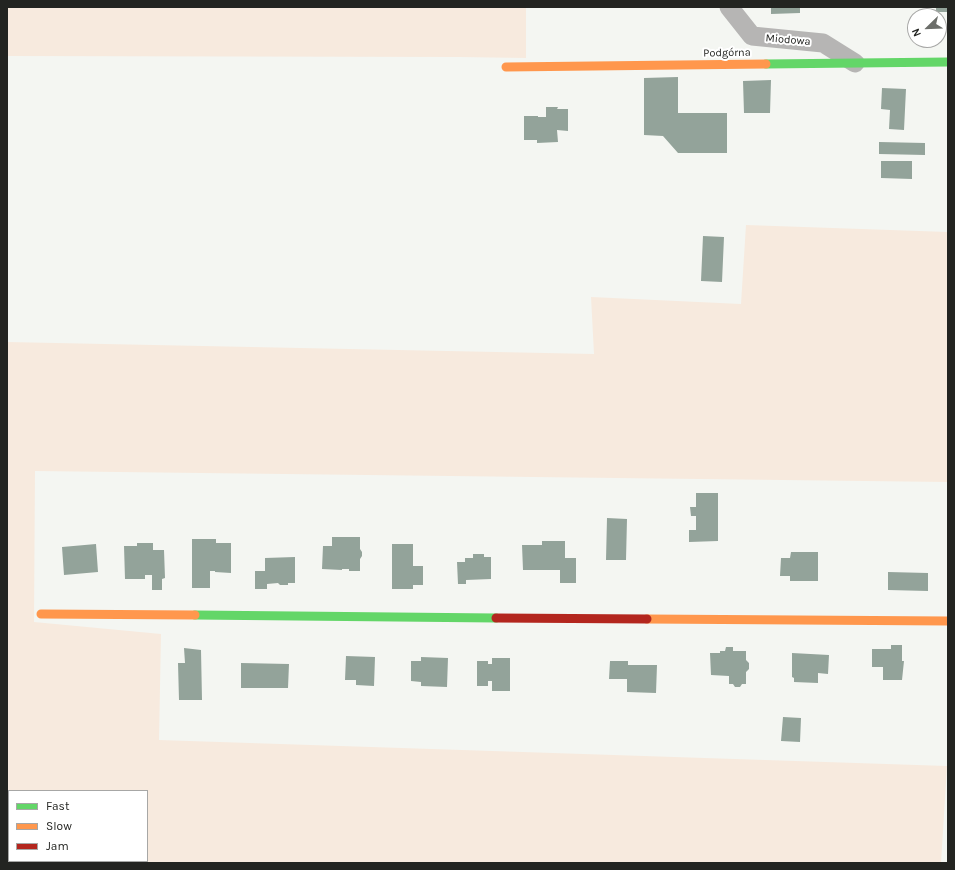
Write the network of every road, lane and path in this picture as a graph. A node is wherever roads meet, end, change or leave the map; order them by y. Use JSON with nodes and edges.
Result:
{"nodes":[{"id":1,"x":729,"y":7,"type":"edge"},
{"id":2,"x":948,"y":62,"type":"edge"},
{"id":3,"x":855,"y":63,"type":"junction"},
{"id":4,"x":506,"y":67,"type":"dead end"},
{"id":5,"x":41,"y":614,"type":"dead end"},
{"id":6,"x":948,"y":620,"type":"edge"}],
"edges":[{"from":1,"to":3,"type":"street","name":"Miodowa"},
{"from":2,"to":3,"type":"street","name":"Podgórna"},
{"from":3,"to":4,"type":"street","name":"Podgórna"},
{"from":5,"to":6,"type":"street"}]}
